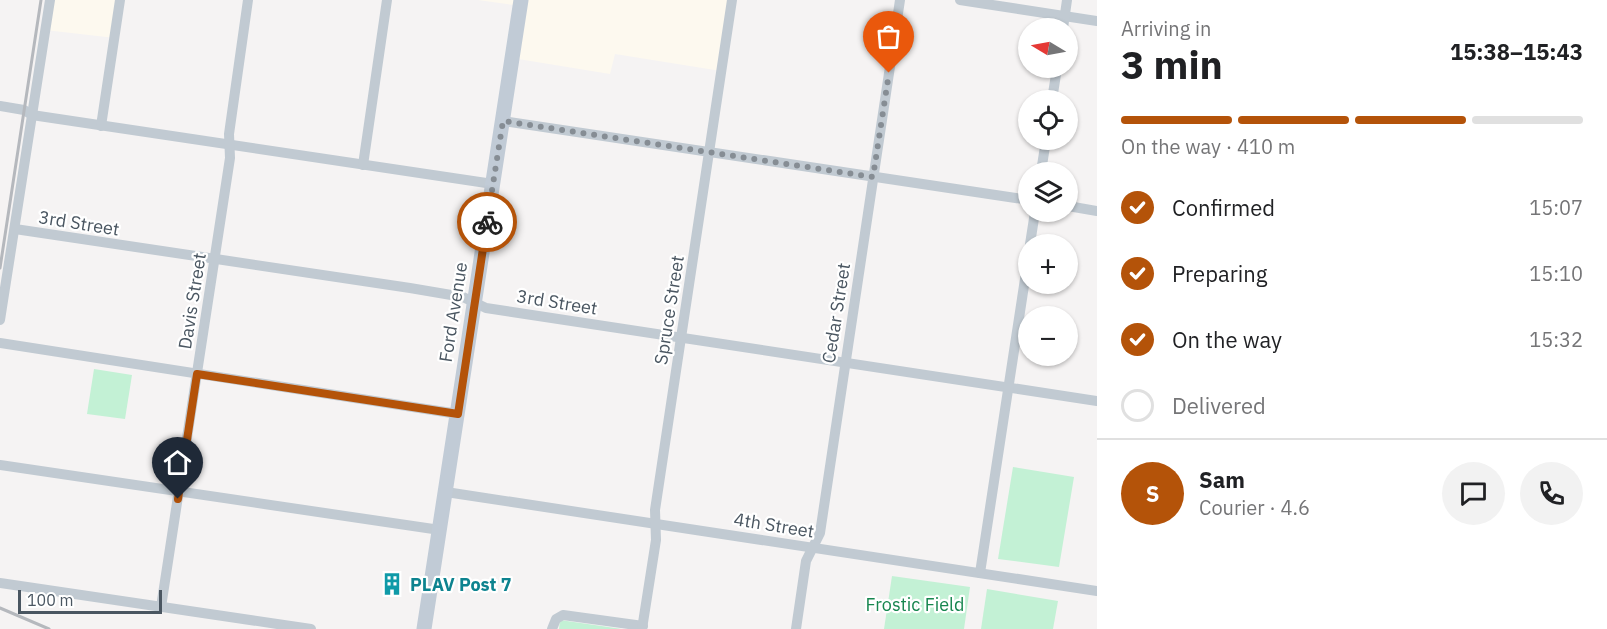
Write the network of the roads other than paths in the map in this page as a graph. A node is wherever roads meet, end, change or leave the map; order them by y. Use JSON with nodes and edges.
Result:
{"nodes":[{"id":1,"x":50,"y":0,"type":"edge"},
{"id":2,"x":120,"y":0,"type":"edge"},
{"id":3,"x":248,"y":0,"type":"edge"},
{"id":4,"x":387,"y":0,"type":"edge"},
{"id":5,"x":521,"y":0,"type":"edge"},
{"id":6,"x":732,"y":0,"type":"edge"},
{"id":7,"x":900,"y":0,"type":"edge"},
{"id":8,"x":960,"y":0,"type":"edge"},
{"id":9,"x":1067,"y":0,"type":"edge"},
{"id":10,"x":1065,"y":16,"type":"junction"},
{"id":11,"x":1097,"y":21,"type":"edge"},
{"id":12,"x":0,"y":106,"type":"edge"},
{"id":13,"x":32,"y":115,"type":"junction"},
{"id":14,"x":503,"y":121,"type":"junction"},
{"id":15,"x":101,"y":126,"type":"junction"},
{"id":16,"x":229,"y":144,"type":"junction"},
{"id":17,"x":709,"y":152,"type":"junction"},
{"id":18,"x":363,"y":165,"type":"junction"},
{"id":19,"x":873,"y":177,"type":"junction"},
{"id":20,"x":493,"y":184,"type":"junction"},
{"id":21,"x":1018,"y":198,"type":"edge"},
{"id":22,"x":1078,"y":208,"type":"edge"},
{"id":23,"x":1097,"y":211,"type":"edge"},
{"id":24,"x":15,"y":229,"type":"junction"},
{"id":25,"x":215,"y":260,"type":"junction"},
{"id":26,"x":1023,"y":294,"type":"edge"},
{"id":27,"x":474,"y":303,"type":"junction"},
{"id":28,"x":0,"y":320,"type":"edge"},
{"id":29,"x":681,"y":337,"type":"junction"},
{"id":30,"x":0,"y":343,"type":"edge"},
{"id":31,"x":845,"y":363,"type":"junction"},
{"id":32,"x":197,"y":374,"type":"junction"},
{"id":33,"x":1008,"y":387,"type":"junction"},
{"id":34,"x":1097,"y":401,"type":"edge"},
{"id":35,"x":458,"y":414,"type":"junction"},
{"id":36,"x":0,"y":465,"type":"edge"},
{"id":37,"x":179,"y":492,"type":"junction"},
{"id":38,"x":446,"y":492,"type":"junction"},
{"id":39,"x":656,"y":524,"type":"junction"},
{"id":40,"x":440,"y":530,"type":"junction"},
{"id":41,"x":812,"y":547,"type":"junction"},
{"id":42,"x":980,"y":573,"type":"junction"},
{"id":43,"x":0,"y":583,"type":"edge"},
{"id":44,"x":1097,"y":591,"type":"edge"},
{"id":45,"x":161,"y":607,"type":"junction"},
{"id":46,"x":643,"y":628,"type":"edge"},
{"id":47,"x":311,"y":629,"type":"edge"},
{"id":48,"x":424,"y":629,"type":"edge"},
{"id":49,"x":552,"y":629,"type":"edge"},
{"id":50,"x":796,"y":629,"type":"edge"}],
"edges":[{"from":1,"to":13,"type":"street"},
{"from":2,"to":15,"type":"street"},
{"from":3,"to":16,"type":"street","name":"Davis Street"},
{"from":4,"to":18,"type":"street"},
{"from":5,"to":14,"type":"main road","name":"Ford Avenue"},
{"from":6,"to":17,"type":"street","name":"Spruce Street"},
{"from":7,"to":19,"type":"street","name":"Cedar Street"},
{"from":8,"to":10,"type":"street"},
{"from":9,"to":10,"type":"street"},
{"from":10,"to":11,"type":"street"},
{"from":12,"to":13,"type":"street"},
{"from":13,"to":15,"type":"street"},
{"from":13,"to":24,"type":"street"},
{"from":14,"to":17,"type":"street"},
{"from":14,"to":20,"type":"main road","name":"Ford Avenue"},
{"from":15,"to":16,"type":"street"},
{"from":16,"to":18,"type":"street"},
{"from":16,"to":25,"type":"street","name":"Davis Street"},
{"from":17,"to":19,"type":"street"},
{"from":17,"to":29,"type":"street","name":"Spruce Street"},
{"from":18,"to":20,"type":"street"},
{"from":19,"to":21,"type":"street"},
{"from":19,"to":31,"type":"street","name":"Cedar Street"},
{"from":20,"to":27,"type":"main road","name":"Ford Avenue"},
{"from":22,"to":23,"type":"street"},
{"from":24,"to":25,"type":"street","name":"3rd Street"},
{"from":24,"to":28,"type":"street"},
{"from":25,"to":27,"type":"street","name":"3rd Street"},
{"from":25,"to":32,"type":"street","name":"Davis Street"},
{"from":26,"to":33,"type":"street"},
{"from":27,"to":29,"type":"street","name":"3rd Street"},
{"from":27,"to":35,"type":"main road","name":"Ford Avenue"},
{"from":29,"to":31,"type":"street","name":"3rd Street"},
{"from":29,"to":39,"type":"street","name":"Spruce Street"},
{"from":30,"to":32,"type":"street"},
{"from":31,"to":33,"type":"street","name":"3rd Street"},
{"from":31,"to":41,"type":"street","name":"Cedar Street"},
{"from":32,"to":35,"type":"street"},
{"from":32,"to":37,"type":"street","name":"Davis Street"},
{"from":33,"to":34,"type":"street","name":"3rd Street"},
{"from":33,"to":42,"type":"street"},
{"from":35,"to":38,"type":"main road","name":"Ford Avenue"},
{"from":36,"to":37,"type":"street"},
{"from":37,"to":40,"type":"street"},
{"from":37,"to":45,"type":"street","name":"Davis Street"},
{"from":38,"to":39,"type":"street","name":"4th Street"},
{"from":38,"to":40,"type":"main road","name":"Ford Avenue"},
{"from":39,"to":41,"type":"street","name":"4th Street"},
{"from":39,"to":46,"type":"street","name":"Spruce Street"},
{"from":40,"to":48,"type":"main road","name":"Ford Avenue"},
{"from":41,"to":42,"type":"street","name":"4th Street"},
{"from":41,"to":50,"type":"street","name":"Cedar Street"},
{"from":42,"to":44,"type":"street","name":"4th Street"},
{"from":43,"to":45,"type":"street"},
{"from":45,"to":47,"type":"street"},
{"from":46,"to":49,"type":"street","name":"Spruce Street"}]}
